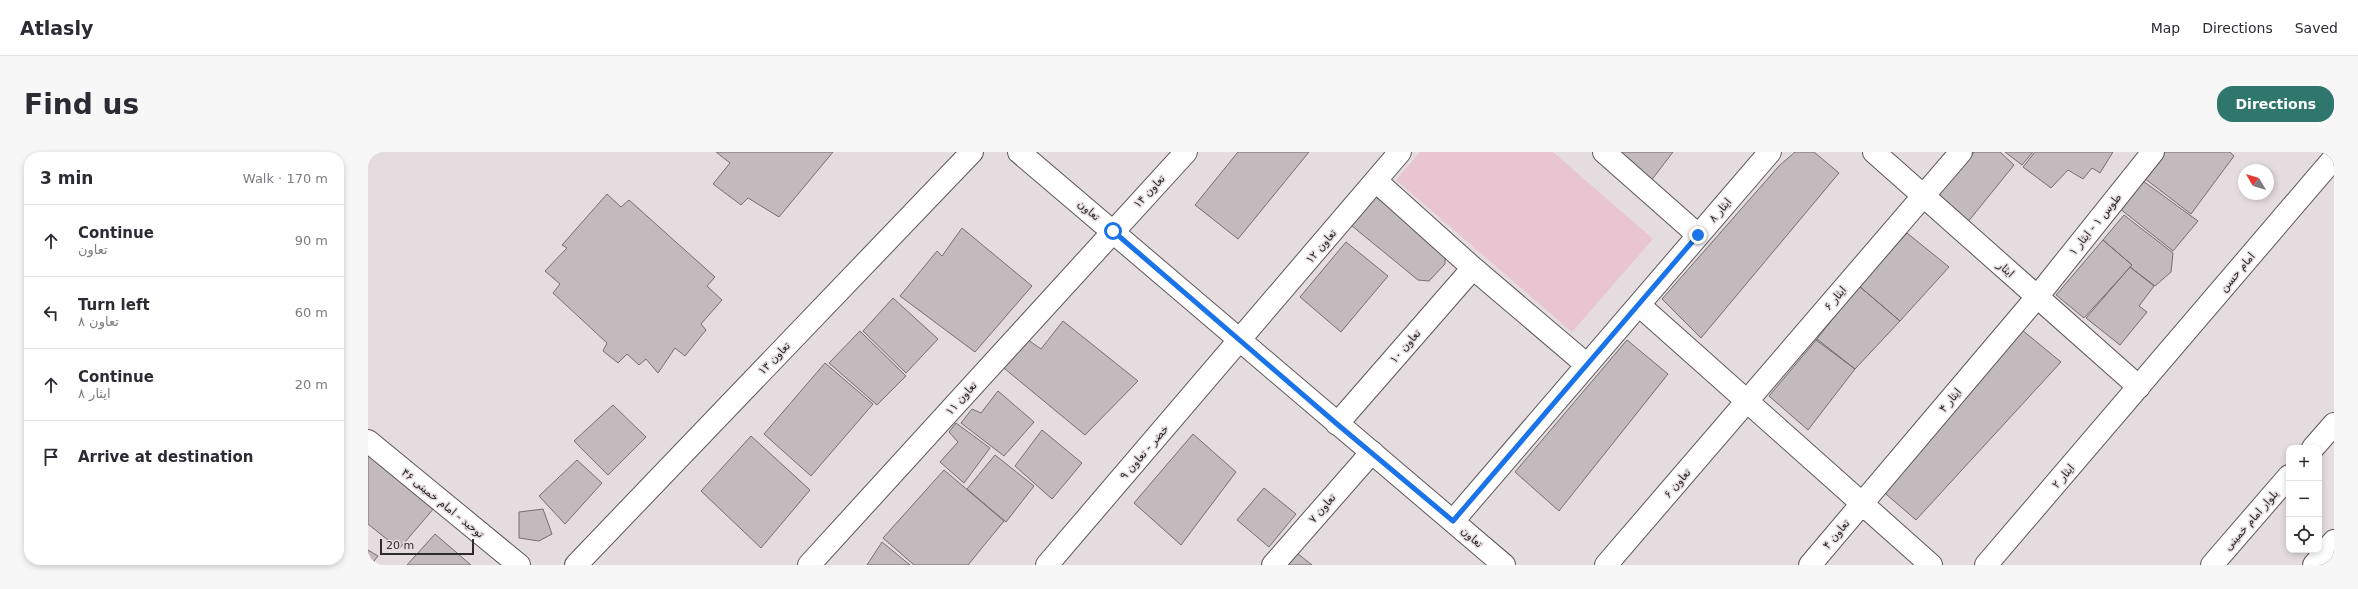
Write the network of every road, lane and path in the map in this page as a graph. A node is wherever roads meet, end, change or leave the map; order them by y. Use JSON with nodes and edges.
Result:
{"nodes":[{"id":1,"x":972,"y":152,"type":"edge"},
{"id":2,"x":1019,"y":152,"type":"edge"},
{"id":3,"x":1186,"y":152,"type":"edge"},
{"id":4,"x":1400,"y":152,"type":"edge"},
{"id":5,"x":1604,"y":152,"type":"edge"},
{"id":6,"x":1770,"y":152,"type":"edge"},
{"id":7,"x":1874,"y":152,"type":"edge"},
{"id":8,"x":1961,"y":152,"type":"edge"},
{"id":9,"x":2153,"y":152,"type":"edge"},
{"id":10,"x":2334,"y":158,"type":"edge"},
{"id":11,"x":1376,"y":180,"type":"junction"},
{"id":12,"x":1924,"y":196,"type":"junction"},
{"id":13,"x":1113,"y":231,"type":"junction"},
{"id":14,"x":1698,"y":235,"type":"junction"},
{"id":15,"x":1473,"y":268,"type":"junction"},
{"id":16,"x":2037,"y":297,"type":"junction"},
{"id":17,"x":1638,"y":305,"type":"junction"},
{"id":18,"x":1241,"y":340,"type":"junction"},
{"id":19,"x":1587,"y":365,"type":"junction"},
{"id":20,"x":2139,"y":387,"type":"junction"},
{"id":21,"x":1747,"y":401,"type":"junction"},
{"id":22,"x":1337,"y":424,"type":"junction"},
{"id":23,"x":2334,"y":424,"type":"edge"},
{"id":24,"x":368,"y":441,"type":"edge"},
{"id":25,"x":2316,"y":445,"type":"edge"},
{"id":26,"x":1372,"y":452,"type":"junction"},
{"id":27,"x":2286,"y":479,"type":"edge"},
{"id":28,"x":1862,"y":504,"type":"junction"},
{"id":29,"x":1453,"y":521,"type":"junction"},
{"id":30,"x":2334,"y":541,"type":"edge"},
{"id":31,"x":519,"y":565,"type":"edge"},
{"id":32,"x":576,"y":565,"type":"edge"},
{"id":33,"x":809,"y":565,"type":"edge"},
{"id":34,"x":1047,"y":565,"type":"edge"},
{"id":35,"x":1273,"y":565,"type":"edge"},
{"id":36,"x":1504,"y":565,"type":"edge"},
{"id":37,"x":1606,"y":565,"type":"edge"},
{"id":38,"x":1810,"y":565,"type":"edge"},
{"id":39,"x":1931,"y":565,"type":"edge"},
{"id":40,"x":1986,"y":565,"type":"edge"},
{"id":41,"x":2212,"y":565,"type":"edge"},
{"id":42,"x":2314,"y":565,"type":"edge"}],
"edges":[{"from":1,"to":32,"type":"street","name":"تعاون ۱۳"},
{"from":2,"to":13,"type":"street","name":"تعاون"},
{"from":3,"to":13,"type":"street","name":"تعاون ۱۴"},
{"from":4,"to":11,"type":"street","name":"تعاون ۱۲"},
{"from":5,"to":14,"type":"street"},
{"from":6,"to":14,"type":"street","name":"ایثار ۸"},
{"from":7,"to":12,"type":"street","name":"ایثار"},
{"from":8,"to":12,"type":"street","name":"ایثار ۶"},
{"from":9,"to":16,"type":"street","name":"طوس ۱ - ایثار ۱"},
{"from":10,"to":20,"type":"street","name":"امام حسن"},
{"from":11,"to":15,"type":"street"},
{"from":11,"to":18,"type":"street","name":"تعاون ۱۲"},
{"from":12,"to":16,"type":"street","name":"ایثار"},
{"from":12,"to":21,"type":"street","name":"ایثار ۶"},
{"from":13,"to":18,"type":"street","name":"تعاون"},
{"from":13,"to":33,"type":"street","name":"تعاون ۱۱"},
{"from":14,"to":17,"type":"street","name":"ایثار ۸"},
{"from":15,"to":19,"type":"street"},
{"from":15,"to":22,"type":"street","name":"تعاون ۱۰"},
{"from":16,"to":20,"type":"street","name":"ایثار"},
{"from":16,"to":28,"type":"street","name":"ایثار ۴"},
{"from":17,"to":19,"type":"street","name":"ایثار ۸"},
{"from":17,"to":21,"type":"street"},
{"from":18,"to":22,"type":"street","name":"تعاون"},
{"from":18,"to":34,"type":"street","name":"خضر - تعاون ۹"},
{"from":19,"to":29,"type":"street","name":"ایثار ۸"},
{"from":20,"to":40,"type":"street","name":"ایثار ۲"},
{"from":21,"to":28,"type":"street"},
{"from":21,"to":37,"type":"street","name":"تعاون ۶"},
{"from":22,"to":26,"type":"street","name":"تعاون"},
{"from":23,"to":25,"type":"street"},
{"from":24,"to":31,"type":"street","name":"توحید - امام خمینی ۴۶"},
{"from":26,"to":29,"type":"street","name":"تعاون"},
{"from":26,"to":35,"type":"street","name":"تعاون ۷"},
{"from":27,"to":41,"type":"street","name":"بلوار امام خمینی"},
{"from":28,"to":38,"type":"street","name":"تعاون ۴"},
{"from":28,"to":39,"type":"street"},
{"from":29,"to":36,"type":"street","name":"تعاون"},
{"from":30,"to":42,"type":"street"}]}
